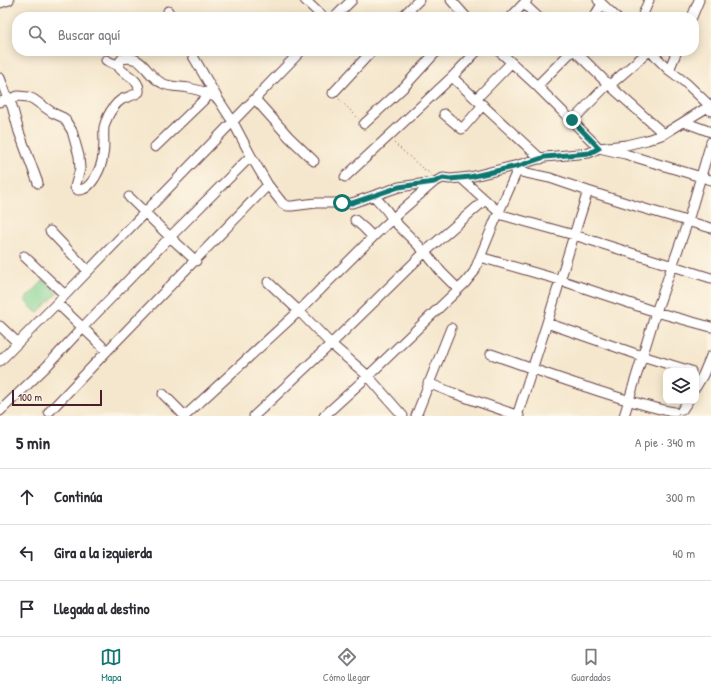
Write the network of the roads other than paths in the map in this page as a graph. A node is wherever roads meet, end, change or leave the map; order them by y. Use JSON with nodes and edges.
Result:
{"nodes":[{"id":1,"x":9,"y":0,"type":"edge"},
{"id":2,"x":305,"y":0,"type":"edge"},
{"id":3,"x":352,"y":0,"type":"edge"},
{"id":4,"x":419,"y":0,"type":"edge"},
{"id":5,"x":451,"y":0,"type":"edge"},
{"id":6,"x":649,"y":0,"type":"edge"},
{"id":7,"x":699,"y":0,"type":"edge"},
{"id":8,"x":600,"y":1,"type":"edge"},
{"id":9,"x":526,"y":2,"type":"edge"},
{"id":10,"x":0,"y":3,"type":"edge"},
{"id":11,"x":318,"y":12,"type":"edge"},
{"id":12,"x":340,"y":12,"type":"edge"},
{"id":13,"x":407,"y":12,"type":"edge"},
{"id":14,"x":462,"y":12,"type":"edge"},
{"id":15,"x":516,"y":12,"type":"edge"},
{"id":16,"x":534,"y":12,"type":"edge"},
{"id":17,"x":596,"y":12,"type":"edge"},
{"id":18,"x":611,"y":12,"type":"edge"},
{"id":19,"x":644,"y":12,"type":"edge"},
{"id":20,"x":694,"y":12,"type":"edge"},
{"id":21,"x":193,"y":56,"type":"edge"},
{"id":22,"x":296,"y":56,"type":"edge"},
{"id":23,"x":364,"y":56,"type":"edge"},
{"id":24,"x":432,"y":56,"type":"edge"},
{"id":25,"x":473,"y":56,"type":"edge"},
{"id":26,"x":505,"y":56,"type":"edge"},
{"id":27,"x":567,"y":56,"type":"edge"},
{"id":28,"x":580,"y":56,"type":"edge"},
{"id":29,"x":644,"y":56,"type":"edge"},
{"id":30,"x":655,"y":56,"type":"edge"},
{"id":31,"x":675,"y":56,"type":"edge"},
{"id":32,"x":106,"y":60,"type":"dead end"},
{"id":33,"x":512,"y":62,"type":"junction"},
{"id":34,"x":119,"y":66,"type":"junction"},
{"id":35,"x":669,"y":70,"type":"junction"},
{"id":36,"x":452,"y":77,"type":"junction"},
{"id":37,"x":0,"y":78,"type":"edge"},
{"id":38,"x":609,"y":84,"type":"junction"},
{"id":39,"x":537,"y":86,"type":"junction"},
{"id":40,"x":332,"y":93,"type":"road end"},
{"id":41,"x":209,"y":95,"type":"junction"},
{"id":42,"x":218,"y":99,"type":"junction"},
{"id":43,"x":255,"y":99,"type":"junction"},
{"id":44,"x":4,"y":100,"type":"edge"},
{"id":45,"x":480,"y":102,"type":"junction"},
{"id":46,"x":711,"y":107,"type":"edge"},
{"id":47,"x":444,"y":114,"type":"dead end"},
{"id":48,"x":572,"y":120,"type":"junction"},
{"id":49,"x":233,"y":122,"type":"junction"},
{"id":50,"x":684,"y":122,"type":"junction"},
{"id":51,"x":364,"y":124,"type":"road end"},
{"id":52,"x":711,"y":132,"type":"edge"},
{"id":53,"x":664,"y":134,"type":"junction"},
{"id":54,"x":711,"y":142,"type":"edge"},
{"id":55,"x":155,"y":147,"type":"dead end"},
{"id":56,"x":599,"y":148,"type":"junction"},
{"id":57,"x":251,"y":156,"type":"junction"},
{"id":58,"x":541,"y":159,"type":"junction"},
{"id":59,"x":314,"y":161,"type":"dead end"},
{"id":60,"x":518,"y":168,"type":"junction"},
{"id":61,"x":345,"y":176,"type":"dead end"},
{"id":62,"x":701,"y":177,"type":"junction"},
{"id":63,"x":461,"y":178,"type":"junction"},
{"id":64,"x":439,"y":180,"type":"junction"},
{"id":65,"x":711,"y":180,"type":"edge"},
{"id":66,"x":38,"y":182,"type":"dead end"},
{"id":67,"x":268,"y":185,"type":"junction"},
{"id":68,"x":588,"y":191,"type":"junction"},
{"id":69,"x":129,"y":196,"type":"dead end"},
{"id":70,"x":374,"y":196,"type":"junction"},
{"id":71,"x":485,"y":200,"type":"junction"},
{"id":72,"x":145,"y":212,"type":"junction"},
{"id":73,"x":498,"y":212,"type":"junction"},
{"id":74,"x":392,"y":219,"type":"junction"},
{"id":75,"x":355,"y":220,"type":"dead end"},
{"id":76,"x":688,"y":221,"type":"junction"},
{"id":77,"x":711,"y":228,"type":"edge"},
{"id":78,"x":50,"y":231,"type":"dead end"},
{"id":79,"x":574,"y":235,"type":"junction"},
{"id":80,"x":373,"y":236,"type":"junction"},
{"id":81,"x":170,"y":237,"type":"junction"},
{"id":82,"x":425,"y":252,"type":"junction"},
{"id":83,"x":24,"y":256,"type":"dead end"},
{"id":84,"x":480,"y":257,"type":"junction"},
{"id":85,"x":196,"y":261,"type":"junction"},
{"id":86,"x":671,"y":266,"type":"junction"},
{"id":87,"x":88,"y":271,"type":"junction"},
{"id":88,"x":711,"y":278,"type":"edge"},
{"id":89,"x":560,"y":280,"type":"junction"},
{"id":90,"x":268,"y":282,"type":"dead end"},
{"id":91,"x":458,"y":289,"type":"junction"},
{"id":92,"x":65,"y":295,"type":"junction"},
{"id":93,"x":57,"y":303,"type":"junction"},
{"id":94,"x":299,"y":311,"type":"junction"},
{"id":95,"x":656,"y":312,"type":"junction"},
{"id":96,"x":547,"y":323,"type":"junction"},
{"id":97,"x":0,"y":326,"type":"edge"},
{"id":98,"x":711,"y":327,"type":"edge"},
{"id":99,"x":82,"y":328,"type":"junction"},
{"id":100,"x":451,"y":328,"type":"dead end"},
{"id":101,"x":18,"y":343,"type":"junction"},
{"id":102,"x":331,"y":344,"type":"junction"},
{"id":103,"x":107,"y":351,"type":"junction"},
{"id":104,"x":491,"y":354,"type":"dead end"},
{"id":105,"x":642,"y":356,"type":"junction"},
{"id":106,"x":711,"y":356,"type":"edge"},
{"id":107,"x":0,"y":361,"type":"edge"},
{"id":108,"x":681,"y":368,"type":"edge"},
{"id":109,"x":532,"y":369,"type":"junction"},
{"id":110,"x":700,"y":374,"type":"edge"},
{"id":111,"x":368,"y":376,"type":"junction"},
{"id":112,"x":428,"y":383,"type":"junction"},
{"id":113,"x":163,"y":394,"type":"dead end"},
{"id":114,"x":629,"y":402,"type":"junction"},
{"id":115,"x":685,"y":404,"type":"edge"},
{"id":116,"x":0,"y":411,"type":"edge"},
{"id":117,"x":49,"y":412,"type":"dead end"},
{"id":118,"x":184,"y":416,"type":"edge"},
{"id":119,"x":254,"y":416,"type":"edge"},
{"id":120,"x":324,"y":416,"type":"edge"},
{"id":121,"x":403,"y":416,"type":"edge"},
{"id":122,"x":416,"y":416,"type":"edge"},
{"id":123,"x":517,"y":416,"type":"edge"},
{"id":124,"x":624,"y":416,"type":"edge"}],
"edges":[{"from":1,"to":10,"type":"street"},
{"from":2,"to":11,"type":"street"},
{"from":3,"to":12,"type":"street"},
{"from":4,"to":13,"type":"street"},
{"from":5,"to":14,"type":"street"},
{"from":6,"to":19,"type":"street"},
{"from":7,"to":20,"type":"street"},
{"from":8,"to":17,"type":"street"},
{"from":8,"to":18,"type":"street"},
{"from":9,"to":15,"type":"street"},
{"from":9,"to":16,"type":"street"},
{"from":21,"to":42,"type":"street"},
{"from":22,"to":43,"type":"street"},
{"from":23,"to":40,"type":"street"},
{"from":24,"to":51,"type":"street"},
{"from":25,"to":36,"type":"street"},
{"from":26,"to":33,"type":"street"},
{"from":27,"to":39,"type":"street"},
{"from":28,"to":38,"type":"street"},
{"from":29,"to":38,"type":"street"},
{"from":30,"to":35,"type":"street"},
{"from":31,"to":35,"type":"street"},
{"from":32,"to":34,"type":"street"},
{"from":33,"to":39,"type":"street"},
{"from":33,"to":45,"type":"street"},
{"from":34,"to":41,"type":"street"},
{"from":34,"to":44,"type":"street"},
{"from":35,"to":46,"type":"street"},
{"from":36,"to":45,"type":"street"},
{"from":36,"to":61,"type":"street"},
{"from":37,"to":44,"type":"street"},
{"from":38,"to":48,"type":"street"},
{"from":38,"to":53,"type":"street"},
{"from":39,"to":48,"type":"street"},
{"from":41,"to":42,"type":"street"},
{"from":41,"to":55,"type":"street"},
{"from":42,"to":49,"type":"street"},
{"from":43,"to":49,"type":"street"},
{"from":43,"to":59,"type":"street"},
{"from":44,"to":66,"type":"street"},
{"from":45,"to":47,"type":"street"},
{"from":45,"to":58,"type":"street"},
{"from":46,"to":50,"type":"street"},
{"from":48,"to":56,"type":"street"},
{"from":49,"to":57,"type":"street"},
{"from":49,"to":72,"type":"street"},
{"from":50,"to":52,"type":"street"},
{"from":50,"to":53,"type":"street"},
{"from":53,"to":56,"type":"street"},
{"from":54,"to":62,"type":"street"},
{"from":56,"to":58,"type":"street"},
{"from":56,"to":62,"type":"street"},
{"from":57,"to":67,"type":"street"},
{"from":57,"to":81,"type":"street"},
{"from":58,"to":60,"type":"street"},
{"from":60,"to":63,"type":"street"},
{"from":60,"to":68,"type":"street"},
{"from":60,"to":73,"type":"street"},
{"from":62,"to":65,"type":"street"},
{"from":62,"to":76,"type":"street"},
{"from":63,"to":64,"type":"street"},
{"from":63,"to":71,"type":"street"},
{"from":64,"to":70,"type":"street"},
{"from":64,"to":74,"type":"street"},
{"from":67,"to":70,"type":"street"},
{"from":67,"to":85,"type":"street"},
{"from":68,"to":76,"type":"street"},
{"from":68,"to":79,"type":"street"},
{"from":69,"to":72,"type":"street"},
{"from":70,"to":74,"type":"street"},
{"from":71,"to":73,"type":"street"},
{"from":71,"to":82,"type":"street"},
{"from":72,"to":81,"type":"street"},
{"from":72,"to":87,"type":"street"},
{"from":73,"to":79,"type":"street"},
{"from":73,"to":84,"type":"street"},
{"from":74,"to":80,"type":"street"},
{"from":74,"to":82,"type":"street"},
{"from":75,"to":80,"type":"street"},
{"from":76,"to":77,"type":"street"},
{"from":76,"to":86,"type":"street"},
{"from":78,"to":87,"type":"street"},
{"from":79,"to":86,"type":"street"},
{"from":79,"to":89,"type":"street"},
{"from":80,"to":94,"type":"street"},
{"from":81,"to":85,"type":"street"},
{"from":81,"to":99,"type":"street"},
{"from":82,"to":91,"type":"street"},
{"from":82,"to":102,"type":"street"},
{"from":83,"to":92,"type":"street"},
{"from":84,"to":89,"type":"street"},
{"from":84,"to":91,"type":"street"},
{"from":85,"to":103,"type":"street"},
{"from":86,"to":88,"type":"street"},
{"from":86,"to":95,"type":"street"},
{"from":87,"to":92,"type":"street"},
{"from":89,"to":95,"type":"street"},
{"from":89,"to":96,"type":"street"},
{"from":90,"to":94,"type":"street"},
{"from":91,"to":111,"type":"street"},
{"from":92,"to":93,"type":"street"},
{"from":93,"to":99,"type":"street"},
{"from":93,"to":101,"type":"street"},
{"from":94,"to":102,"type":"street"},
{"from":94,"to":118,"type":"street"},
{"from":95,"to":98,"type":"street"},
{"from":95,"to":105,"type":"street"},
{"from":96,"to":105,"type":"street"},
{"from":96,"to":109,"type":"street"},
{"from":97,"to":101,"type":"street"},
{"from":99,"to":103,"type":"street"},
{"from":99,"to":116,"type":"street"},
{"from":100,"to":112,"type":"street"},
{"from":101,"to":107,"type":"street"},
{"from":102,"to":111,"type":"street"},
{"from":102,"to":119,"type":"street"},
{"from":103,"to":117,"type":"street"},
{"from":104,"to":109,"type":"street"},
{"from":105,"to":108,"type":"street"},
{"from":105,"to":114,"type":"street"},
{"from":106,"to":110,"type":"street"},
{"from":109,"to":114,"type":"street"},
{"from":109,"to":123,"type":"street"},
{"from":111,"to":120,"type":"street"},
{"from":111,"to":121,"type":"street"},
{"from":112,"to":122,"type":"street"},
{"from":112,"to":123,"type":"street"},
{"from":113,"to":118,"type":"street"},
{"from":114,"to":115,"type":"street"},
{"from":114,"to":124,"type":"street"}]}
